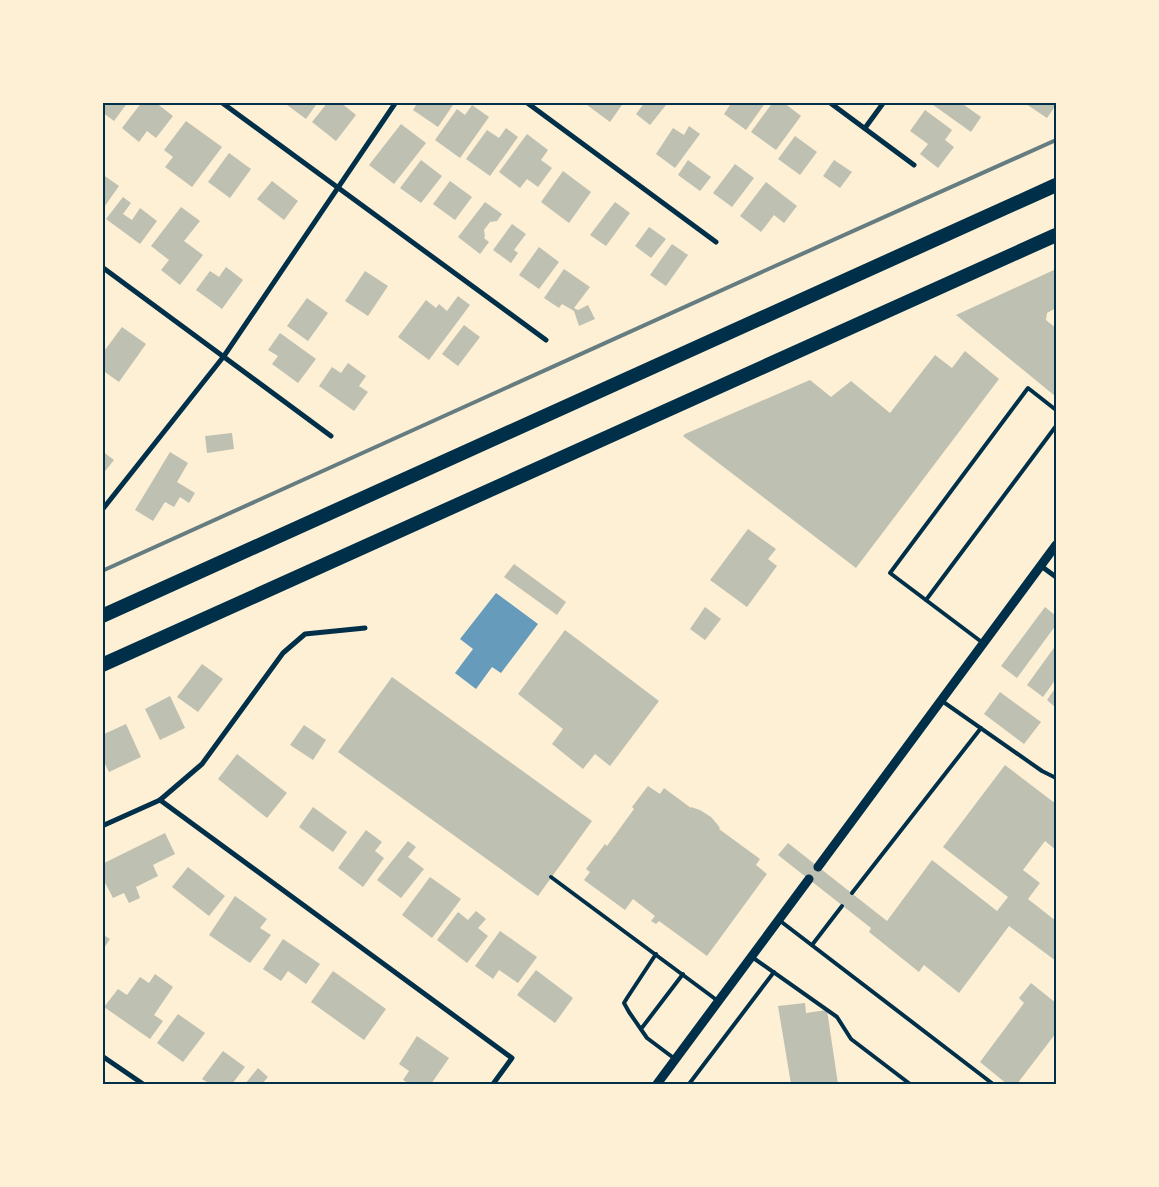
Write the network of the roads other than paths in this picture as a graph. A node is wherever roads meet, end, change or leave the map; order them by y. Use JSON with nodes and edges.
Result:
{"nodes":[{"id":1,"x":221,"y":102,"type":"edge"},
{"id":2,"x":396,"y":102,"type":"edge"},
{"id":3,"x":526,"y":102,"type":"edge"},
{"id":4,"x":829,"y":102,"type":"edge"},
{"id":5,"x":884,"y":102,"type":"edge"},
{"id":6,"x":864,"y":128,"type":"junction"},
{"id":7,"x":914,"y":165,"type":"dead end"},
{"id":8,"x":1056,"y":186,"type":"edge"},
{"id":9,"x":338,"y":188,"type":"junction"},
{"id":10,"x":1056,"y":235,"type":"edge"},
{"id":11,"x":716,"y":242,"type":"dead end"},
{"id":12,"x":102,"y":267,"type":"edge"},
{"id":13,"x":546,"y":340,"type":"dead end"},
{"id":14,"x":224,"y":356,"type":"junction"},
{"id":15,"x":1056,"y":410,"type":"edge"},
{"id":16,"x":1056,"y":426,"type":"edge"},
{"id":17,"x":331,"y":436,"type":"dead end"},
{"id":18,"x":102,"y":510,"type":"edge"},
{"id":19,"x":1056,"y":545,"type":"edge"},
{"id":20,"x":1041,"y":566,"type":"junction"},
{"id":21,"x":1056,"y":577,"type":"edge"},
{"id":22,"x":926,"y":600,"type":"junction"},
{"id":23,"x":102,"y":616,"type":"edge"},
{"id":24,"x":365,"y":628,"type":"dead end"},
{"id":25,"x":984,"y":644,"type":"junction"},
{"id":26,"x":102,"y":665,"type":"edge"},
{"id":27,"x":942,"y":701,"type":"junction"},
{"id":28,"x":981,"y":728,"type":"junction"},
{"id":29,"x":1056,"y":778,"type":"edge"},
{"id":30,"x":160,"y":800,"type":"junction"},
{"id":31,"x":102,"y":826,"type":"edge"},
{"id":32,"x":818,"y":867,"type":"dead end"},
{"id":33,"x":551,"y":877,"type":"dead end"},
{"id":34,"x":809,"y":880,"type":"dead end"},
{"id":35,"x":852,"y":894,"type":"dead end"},
{"id":36,"x":842,"y":906,"type":"dead end"},
{"id":37,"x":779,"y":920,"type":"junction"},
{"id":38,"x":812,"y":945,"type":"junction"},
{"id":39,"x":656,"y":954,"type":"junction"},
{"id":40,"x":752,"y":956,"type":"junction"},
{"id":41,"x":774,"y":972,"type":"junction"},
{"id":42,"x":683,"y":974,"type":"junction"},
{"id":43,"x":719,"y":1001,"type":"junction"},
{"id":44,"x":641,"y":1029,"type":"junction"},
{"id":45,"x":102,"y":1056,"type":"edge"},
{"id":46,"x":676,"y":1060,"type":"junction"},
{"id":47,"x":143,"y":1084,"type":"edge"},
{"id":48,"x":493,"y":1084,"type":"edge"},
{"id":49,"x":657,"y":1084,"type":"edge"},
{"id":50,"x":689,"y":1084,"type":"edge"},
{"id":51,"x":910,"y":1084,"type":"edge"},
{"id":52,"x":993,"y":1084,"type":"edge"}],
"edges":[{"from":1,"to":9,"type":"street"},
{"from":2,"to":9,"type":"street"},
{"from":3,"to":11,"type":"street"},
{"from":4,"to":6,"type":"street"},
{"from":5,"to":6,"type":"street"},
{"from":6,"to":7,"type":"street"},
{"from":8,"to":23,"type":"highway"},
{"from":9,"to":13,"type":"street"},
{"from":9,"to":14,"type":"street"},
{"from":10,"to":26,"type":"highway"},
{"from":12,"to":14,"type":"street"},
{"from":14,"to":17,"type":"street"},
{"from":14,"to":18,"type":"street"},
{"from":15,"to":22,"type":"lane"},
{"from":16,"to":22,"type":"lane"},
{"from":19,"to":20,"type":"street"},
{"from":20,"to":21,"type":"street"},
{"from":20,"to":25,"type":"street"},
{"from":22,"to":25,"type":"lane"},
{"from":24,"to":30,"type":"street"},
{"from":25,"to":27,"type":"street"},
{"from":27,"to":28,"type":"lane"},
{"from":27,"to":32,"type":"street"},
{"from":28,"to":29,"type":"lane"},
{"from":28,"to":35,"type":"lane"},
{"from":30,"to":31,"type":"street"},
{"from":30,"to":48,"type":"street"},
{"from":33,"to":39,"type":"lane"},
{"from":34,"to":37,"type":"street"},
{"from":36,"to":38,"type":"lane"},
{"from":37,"to":38,"type":"lane"},
{"from":37,"to":40,"type":"street"},
{"from":38,"to":52,"type":"lane"},
{"from":39,"to":42,"type":"lane"},
{"from":39,"to":44,"type":"lane"},
{"from":40,"to":41,"type":"lane"},
{"from":40,"to":43,"type":"street"},
{"from":41,"to":50,"type":"lane"},
{"from":41,"to":51,"type":"lane"},
{"from":42,"to":43,"type":"lane"},
{"from":42,"to":44,"type":"lane"},
{"from":43,"to":46,"type":"street"},
{"from":44,"to":46,"type":"lane"},
{"from":45,"to":47,"type":"street"},
{"from":46,"to":49,"type":"street"}]}
